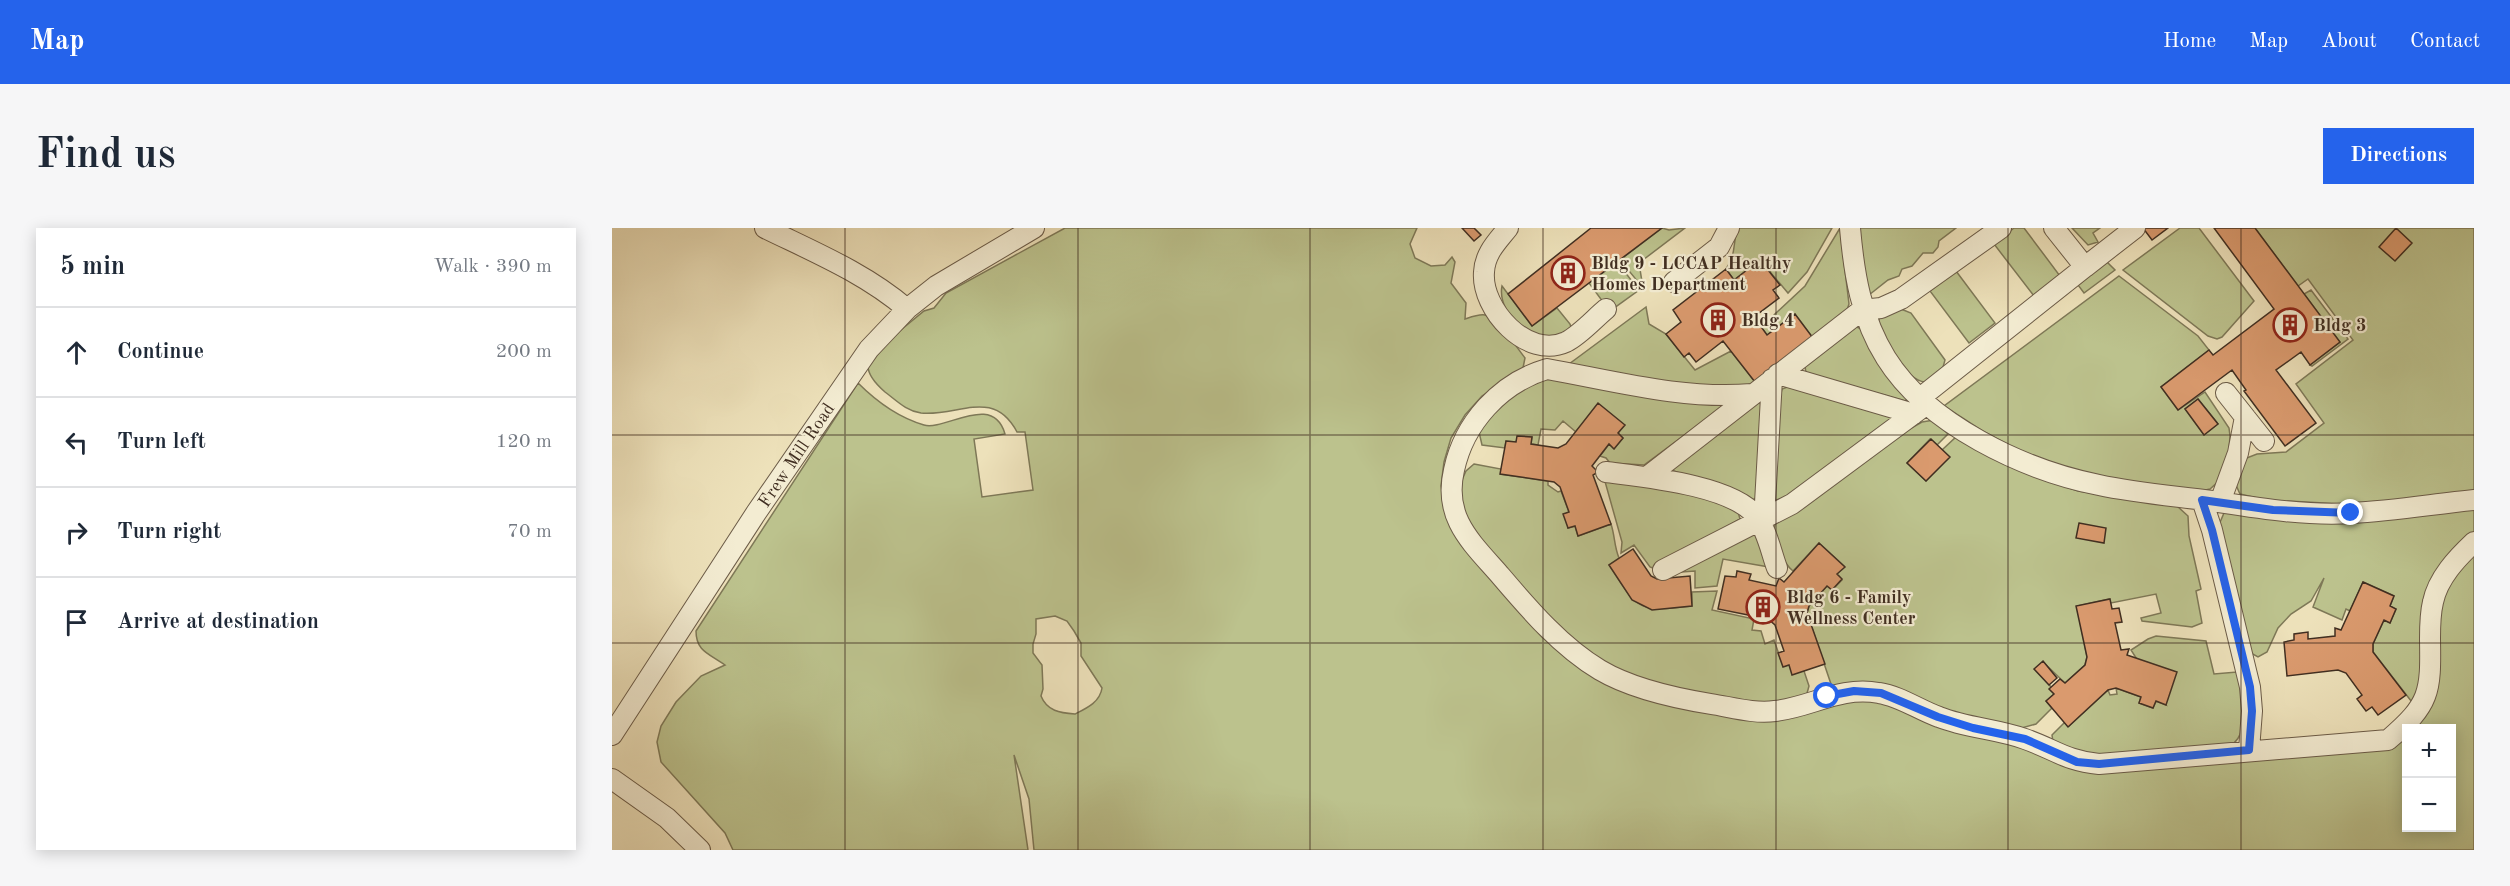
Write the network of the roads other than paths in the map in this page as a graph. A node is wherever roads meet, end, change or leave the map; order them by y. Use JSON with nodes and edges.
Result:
{"nodes":[{"id":1,"x":765,"y":228,"type":"edge"},
{"id":2,"x":1034,"y":228,"type":"edge"},
{"id":3,"x":1508,"y":228,"type":"edge"},
{"id":4,"x":1729,"y":228,"type":"edge"},
{"id":5,"x":1850,"y":228,"type":"edge"},
{"id":6,"x":2001,"y":228,"type":"edge"},
{"id":7,"x":2054,"y":228,"type":"edge"},
{"id":8,"x":2135,"y":228,"type":"edge"},
{"id":9,"x":2085,"y":267,"type":"junction"},
{"id":10,"x":1674,"y":282,"type":"dead end"},
{"id":11,"x":907,"y":309,"type":"junction"},
{"id":12,"x":1606,"y":309,"type":"dead end"},
{"id":13,"x":1863,"y":310,"type":"junction"},
{"id":14,"x":1775,"y":377,"type":"junction"},
{"id":15,"x":2226,"y":393,"type":"dead end"},
{"id":16,"x":1752,"y":394,"type":"junction"},
{"id":17,"x":1920,"y":405,"type":"junction"},
{"id":18,"x":2245,"y":417,"type":"junction"},
{"id":19,"x":2264,"y":441,"type":"dead end"},
{"id":20,"x":1606,"y":472,"type":"dead end"},
{"id":21,"x":1647,"y":477,"type":"junction"},
{"id":22,"x":2474,"y":500,"type":"edge"},
{"id":23,"x":2211,"y":501,"type":"junction"},
{"id":24,"x":1758,"y":520,"type":"junction"},
{"id":25,"x":2474,"y":542,"type":"edge"},
{"id":26,"x":1778,"y":568,"type":"dead end"},
{"id":27,"x":1663,"y":570,"type":"dead end"},
{"id":28,"x":612,"y":735,"type":"edge"},
{"id":29,"x":2249,"y":750,"type":"junction"},
{"id":30,"x":612,"y":779,"type":"edge"},
{"id":31,"x":700,"y":850,"type":"edge"}],
"edges":[{"from":1,"to":11,"type":"street"},
{"from":2,"to":11,"type":"street","name":"Frew Mill Road"},
{"from":3,"to":12,"type":"street"},
{"from":4,"to":10,"type":"street"},
{"from":5,"to":13,"type":"street"},
{"from":6,"to":13,"type":"street"},
{"from":7,"to":9,"type":"street"},
{"from":8,"to":9,"type":"street"},
{"from":9,"to":17,"type":"street"},
{"from":11,"to":28,"type":"street","name":"Frew Mill Road"},
{"from":13,"to":14,"type":"street"},
{"from":13,"to":17,"type":"street"},
{"from":14,"to":16,"type":"street"},
{"from":14,"to":17,"type":"street"},
{"from":14,"to":24,"type":"street"},
{"from":15,"to":18,"type":"street"},
{"from":16,"to":21,"type":"street"},
{"from":16,"to":29,"type":"street"},
{"from":17,"to":23,"type":"street"},
{"from":17,"to":24,"type":"street"},
{"from":18,"to":19,"type":"street"},
{"from":18,"to":23,"type":"street"},
{"from":20,"to":21,"type":"street"},
{"from":21,"to":24,"type":"street"},
{"from":22,"to":23,"type":"street"},
{"from":23,"to":29,"type":"street"},
{"from":24,"to":26,"type":"street"},
{"from":24,"to":27,"type":"street"},
{"from":25,"to":29,"type":"street"},
{"from":30,"to":31,"type":"street"}]}
